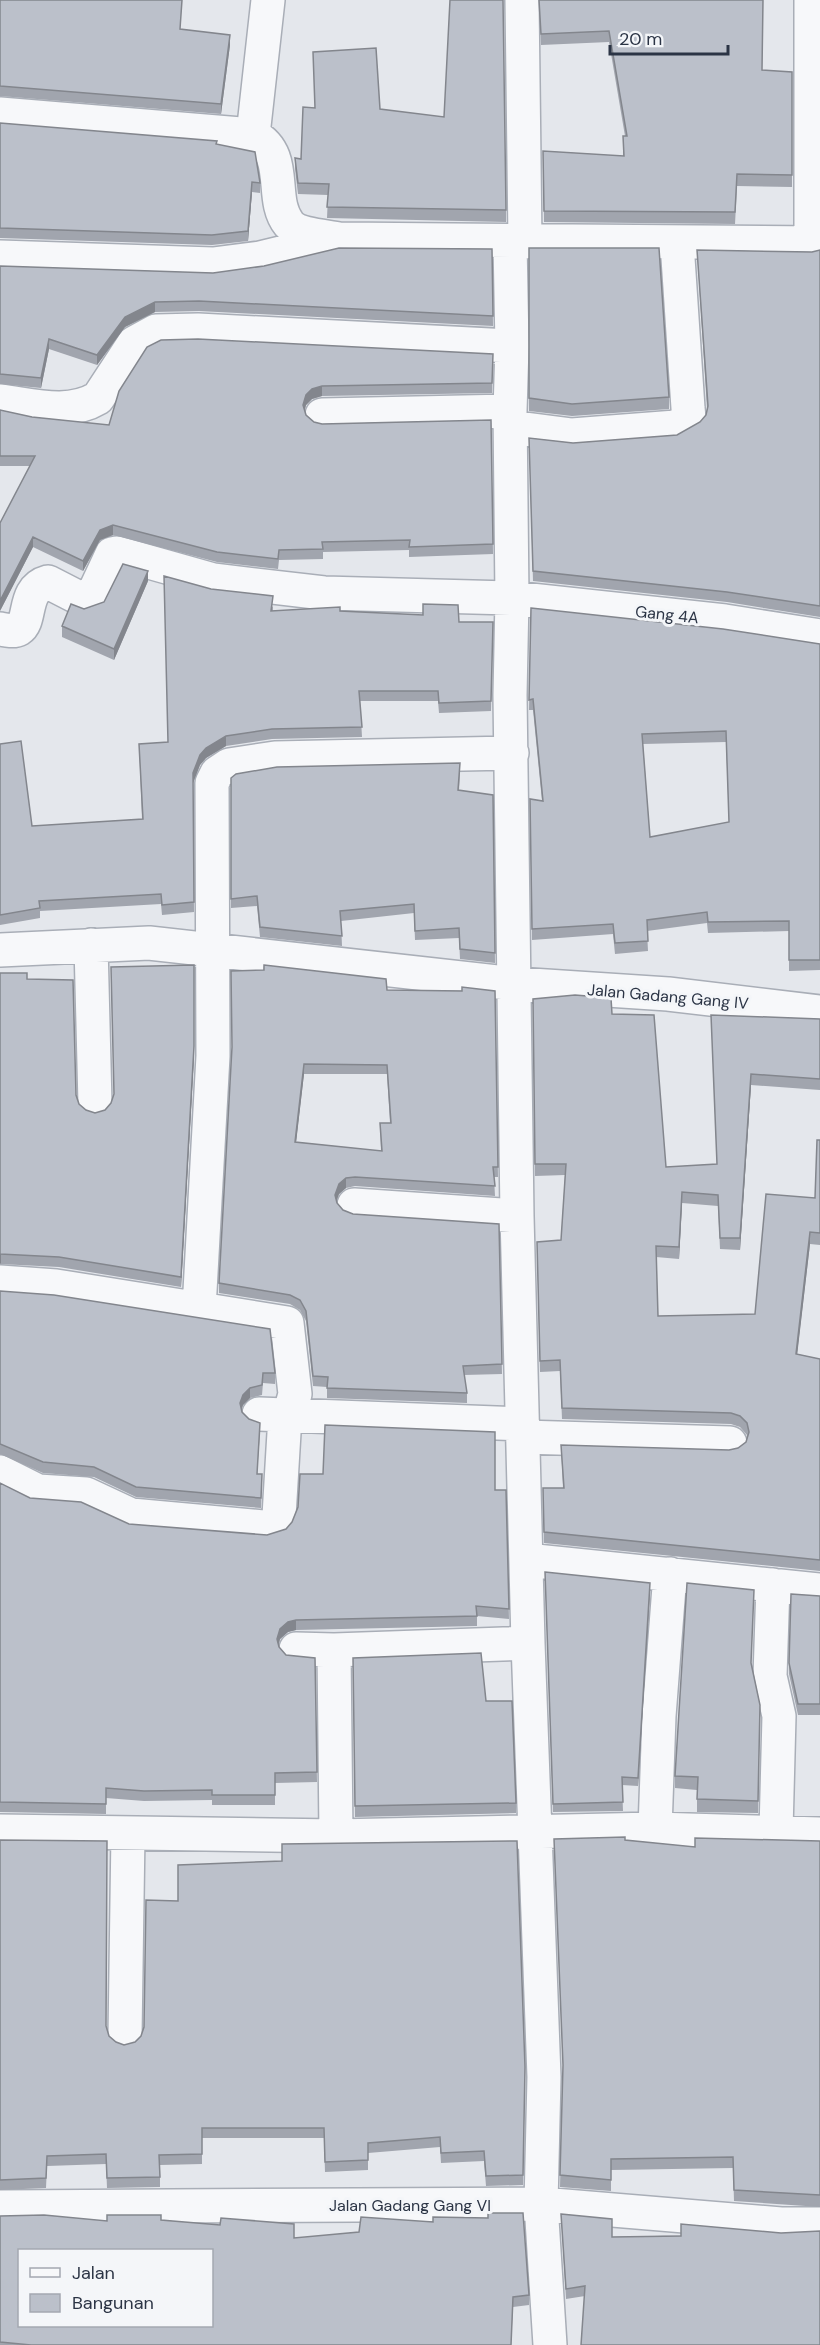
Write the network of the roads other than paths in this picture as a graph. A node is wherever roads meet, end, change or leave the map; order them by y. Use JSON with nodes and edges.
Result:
{"nodes":[{"id":1,"x":267,"y":0,"type":"edge"},
{"id":2,"x":522,"y":0,"type":"edge"},
{"id":3,"x":811,"y":0,"type":"edge"},
{"id":4,"x":0,"y":114,"type":"edge"},
{"id":5,"x":252,"y":135,"type":"junction"},
{"id":6,"x":339,"y":239,"type":"junction"},
{"id":7,"x":517,"y":242,"type":"junction"},
{"id":8,"x":677,"y":243,"type":"junction"},
{"id":9,"x":815,"y":243,"type":"edge"},
{"id":10,"x":0,"y":257,"type":"edge"},
{"id":11,"x":512,"y":346,"type":"junction"},
{"id":12,"x":0,"y":400,"type":"edge"},
{"id":13,"x":322,"y":415,"type":"dead end"},
{"id":14,"x":510,"y":419,"type":"junction"},
{"id":15,"x":512,"y":598,"type":"junction"},
{"id":16,"x":0,"y":629,"type":"edge"},
{"id":17,"x":820,"y":636,"type":"edge"},
{"id":18,"x":512,"y":753,"type":"junction"},
{"id":19,"x":91,"y":945,"type":"junction"},
{"id":20,"x":0,"y":950,"type":"edge"},
{"id":21,"x":215,"y":950,"type":"junction"},
{"id":22,"x":516,"y":984,"type":"junction"},
{"id":23,"x":820,"y":1011,"type":"edge"},
{"id":24,"x":95,"y":1104,"type":"dead end"},
{"id":25,"x":354,"y":1205,"type":"dead end"},
{"id":26,"x":517,"y":1216,"type":"junction"},
{"id":27,"x":0,"y":1282,"type":"edge"},
{"id":28,"x":199,"y":1309,"type":"junction"},
{"id":29,"x":272,"y":1415,"type":"junction"},
{"id":30,"x":523,"y":1431,"type":"junction"},
{"id":31,"x":730,"y":1443,"type":"dead end"},
{"id":32,"x":0,"y":1472,"type":"edge"},
{"id":33,"x":526,"y":1560,"type":"junction"},
{"id":34,"x":670,"y":1574,"type":"junction"},
{"id":35,"x":773,"y":1585,"type":"junction"},
{"id":36,"x":820,"y":1590,"type":"edge"},
{"id":37,"x":528,"y":1643,"type":"junction"},
{"id":38,"x":296,"y":1649,"type":"dead end"},
{"id":39,"x":334,"y":1650,"type":"junction"},
{"id":40,"x":655,"y":1829,"type":"junction"},
{"id":41,"x":0,"y":1831,"type":"edge"},
{"id":42,"x":776,"y":1831,"type":"junction"},
{"id":43,"x":534,"y":1832,"type":"junction"},
{"id":44,"x":128,"y":1833,"type":"junction"},
{"id":45,"x":820,"y":1834,"type":"edge"},
{"id":46,"x":336,"y":1836,"type":"junction"},
{"id":47,"x":125,"y":2036,"type":"dead end"},
{"id":48,"x":541,"y":2204,"type":"junction"},
{"id":49,"x":0,"y":2207,"type":"edge"},
{"id":50,"x":820,"y":2224,"type":"edge"},
{"id":51,"x":550,"y":2345,"type":"edge"}],
"edges":[{"from":1,"to":5,"type":"street"},
{"from":2,"to":7,"type":"street"},
{"from":3,"to":9,"type":"street"},
{"from":4,"to":5,"type":"street"},
{"from":5,"to":6,"type":"street"},
{"from":6,"to":7,"type":"street"},
{"from":6,"to":10,"type":"street"},
{"from":7,"to":8,"type":"street"},
{"from":7,"to":11,"type":"street"},
{"from":8,"to":9,"type":"street"},
{"from":8,"to":14,"type":"street"},
{"from":11,"to":12,"type":"street"},
{"from":11,"to":14,"type":"street"},
{"from":13,"to":14,"type":"street"},
{"from":14,"to":15,"type":"street"},
{"from":15,"to":16,"type":"street","name":"Gang 4A"},
{"from":15,"to":17,"type":"street","name":"Gang 4A"},
{"from":15,"to":18,"type":"street"},
{"from":18,"to":21,"type":"street"},
{"from":18,"to":22,"type":"street"},
{"from":19,"to":20,"type":"street","name":"Jalan Gadang Gang IV"},
{"from":19,"to":21,"type":"street","name":"Jalan Gadang Gang IV"},
{"from":19,"to":24,"type":"street"},
{"from":21,"to":22,"type":"street","name":"Jalan Gadang Gang IV"},
{"from":21,"to":28,"type":"street"},
{"from":22,"to":23,"type":"street","name":"Jalan Gadang Gang IV"},
{"from":22,"to":26,"type":"street"},
{"from":25,"to":26,"type":"street"},
{"from":26,"to":30,"type":"street"},
{"from":27,"to":28,"type":"street"},
{"from":28,"to":29,"type":"street"},
{"from":29,"to":30,"type":"street"},
{"from":29,"to":32,"type":"street"},
{"from":30,"to":31,"type":"street"},
{"from":30,"to":33,"type":"street"},
{"from":33,"to":34,"type":"street"},
{"from":33,"to":37,"type":"street"},
{"from":34,"to":35,"type":"street"},
{"from":34,"to":40,"type":"street"},
{"from":35,"to":36,"type":"street"},
{"from":35,"to":42,"type":"street"},
{"from":37,"to":39,"type":"street"},
{"from":37,"to":43,"type":"street"},
{"from":38,"to":39,"type":"street"},
{"from":39,"to":46,"type":"street"},
{"from":40,"to":42,"type":"street"},
{"from":40,"to":43,"type":"street"},
{"from":41,"to":44,"type":"street"},
{"from":42,"to":45,"type":"street"},
{"from":43,"to":46,"type":"street"},
{"from":43,"to":48,"type":"street"},
{"from":44,"to":46,"type":"street"},
{"from":44,"to":47,"type":"street"},
{"from":48,"to":49,"type":"street","name":"Jalan Gadang Gang VI"},
{"from":48,"to":50,"type":"street","name":"Jalan Gadang Gang VI"},
{"from":48,"to":51,"type":"street"}]}
